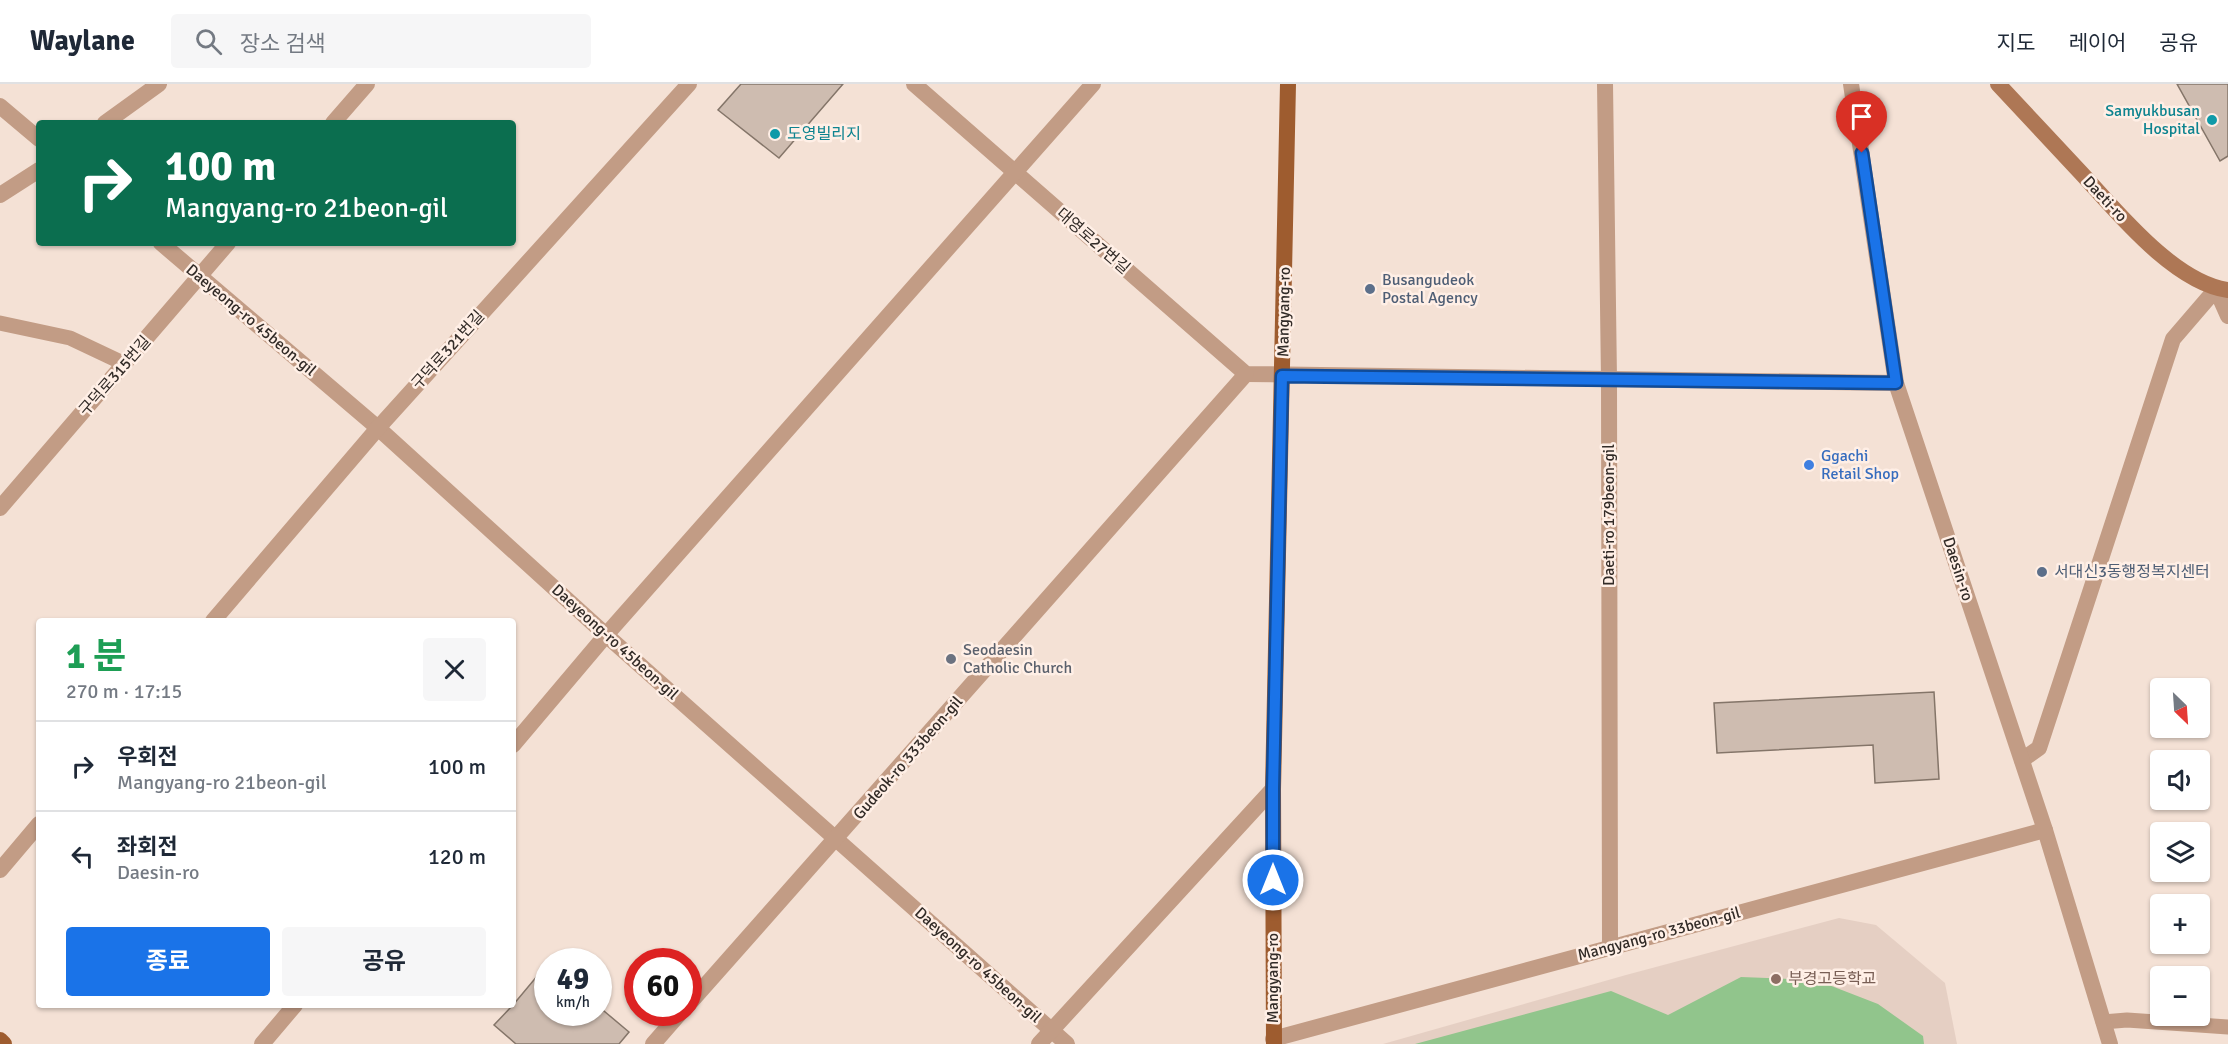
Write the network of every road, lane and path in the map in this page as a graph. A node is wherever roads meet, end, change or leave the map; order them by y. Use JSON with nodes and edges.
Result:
{"nodes":[{"id":1,"x":159,"y":84,"type":"edge"},
{"id":2,"x":367,"y":84,"type":"edge"},
{"id":3,"x":689,"y":84,"type":"edge"},
{"id":4,"x":914,"y":84,"type":"edge"},
{"id":5,"x":1093,"y":84,"type":"edge"},
{"id":6,"x":1288,"y":84,"type":"edge"},
{"id":7,"x":1605,"y":84,"type":"edge"},
{"id":8,"x":1851,"y":84,"type":"edge"},
{"id":9,"x":1998,"y":84,"type":"edge"},
{"id":10,"x":0,"y":106,"type":"edge"},
{"id":11,"x":109,"y":120,"type":"edge"},
{"id":12,"x":336,"y":120,"type":"edge"},
{"id":13,"x":36,"y":136,"type":"edge"},
{"id":14,"x":36,"y":172,"type":"edge"},
{"id":15,"x":1015,"y":173,"type":"junction"},
{"id":16,"x":0,"y":195,"type":"edge"},
{"id":17,"x":165,"y":246,"type":"edge"},
{"id":18,"x":225,"y":246,"type":"edge"},
{"id":19,"x":200,"y":276,"type":"junction"},
{"id":20,"x":2222,"y":290,"type":"edge"},
{"id":21,"x":2228,"y":316,"type":"edge"},
{"id":22,"x":0,"y":323,"type":"edge"},
{"id":23,"x":125,"y":364,"type":"junction"},
{"id":24,"x":1246,"y":374,"type":"junction"},
{"id":25,"x":1282,"y":376,"type":"junction"},
{"id":26,"x":1609,"y":379,"type":"junction"},
{"id":27,"x":1896,"y":383,"type":"junction"},
{"id":28,"x":378,"y":428,"type":"junction"},
{"id":29,"x":0,"y":508,"type":"edge"},
{"id":30,"x":216,"y":618,"type":"edge"},
{"id":31,"x":606,"y":635,"type":"junction"},
{"id":32,"x":516,"y":741,"type":"edge"},
{"id":33,"x":2022,"y":760,"type":"junction"},
{"id":34,"x":1273,"y":789,"type":"junction"},
{"id":35,"x":36,"y":828,"type":"edge"},
{"id":36,"x":2045,"y":830,"type":"junction"},
{"id":37,"x":837,"y":839,"type":"junction"},
{"id":38,"x":0,"y":870,"type":"edge"},
{"id":39,"x":1610,"y":947,"type":"junction"},
{"id":40,"x":702,"y":989,"type":"edge"},
{"id":41,"x":292,"y":1008,"type":"edge"},
{"id":42,"x":2103,"y":1022,"type":"junction"},
{"id":43,"x":669,"y":1026,"type":"edge"},
{"id":44,"x":2228,"y":1027,"type":"edge"},
{"id":45,"x":1051,"y":1030,"type":"junction"},
{"id":46,"x":0,"y":1040,"type":"edge"},
{"id":47,"x":1274,"y":1042,"type":"edge"},
{"id":48,"x":4,"y":1044,"type":"edge"},
{"id":49,"x":262,"y":1044,"type":"edge"},
{"id":50,"x":653,"y":1044,"type":"edge"},
{"id":51,"x":1039,"y":1044,"type":"edge"},
{"id":52,"x":1067,"y":1044,"type":"edge"},
{"id":53,"x":2110,"y":1044,"type":"edge"}],
"edges":[{"from":1,"to":11,"type":"street"},
{"from":2,"to":12,"type":"street"},
{"from":3,"to":28,"type":"street","name":"구덕로321번길"},
{"from":4,"to":15,"type":"street","name":"대영로27번길"},
{"from":5,"to":15,"type":"street"},
{"from":6,"to":25,"type":"main road","name":"Mangyang-ro"},
{"from":7,"to":26,"type":"street","name":"Daeti-ro 179beon-gil"},
{"from":8,"to":27,"type":"street","name":"Daesin-ro"},
{"from":9,"to":20,"type":"main road","name":"Daeti-ro"},
{"from":10,"to":13,"type":"street"},
{"from":14,"to":16,"type":"street"},
{"from":15,"to":24,"type":"street","name":"대영로27번길"},
{"from":15,"to":31,"type":"street"},
{"from":17,"to":19,"type":"street","name":"Daeyeong-ro 45beon-gil"},
{"from":18,"to":19,"type":"street","name":"구덕로315번길"},
{"from":19,"to":23,"type":"street","name":"구덕로315번길"},
{"from":19,"to":28,"type":"street","name":"Daeyeong-ro 45beon-gil"},
{"from":20,"to":21,"type":"street"},
{"from":20,"to":33,"type":"street"},
{"from":22,"to":23,"type":"lane"},
{"from":23,"to":29,"type":"street","name":"구덕로315번길"},
{"from":24,"to":25,"type":"street"},
{"from":24,"to":37,"type":"street","name":"Gudeok-ro 333beon-gil"},
{"from":25,"to":26,"type":"street"},
{"from":25,"to":34,"type":"main road","name":"Mangyang-ro"},
{"from":26,"to":27,"type":"street"},
{"from":26,"to":39,"type":"street","name":"Daeti-ro 179beon-gil"},
{"from":27,"to":33,"type":"street","name":"Daesin-ro"},
{"from":28,"to":30,"type":"street","name":"구덕로321번길"},
{"from":28,"to":31,"type":"street","name":"Daeyeong-ro 45beon-gil"},
{"from":31,"to":32,"type":"street"},
{"from":31,"to":37,"type":"street","name":"Daeyeong-ro 45beon-gil"},
{"from":33,"to":36,"type":"street","name":"Daesin-ro"},
{"from":34,"to":45,"type":"street"},
{"from":34,"to":47,"type":"main road","name":"Mangyang-ro"},
{"from":35,"to":38,"type":"street"},
{"from":36,"to":39,"type":"street","name":"Mangyang-ro 33beon-gil"},
{"from":36,"to":42,"type":"street","name":"Daesin-ro"},
{"from":37,"to":40,"type":"street","name":"Gudeok-ro 333beon-gil"},
{"from":37,"to":45,"type":"street","name":"Daeyeong-ro 45beon-gil"},
{"from":39,"to":47,"type":"street","name":"Mangyang-ro 33beon-gil"},
{"from":41,"to":49,"type":"street"},
{"from":42,"to":44,"type":"lane"},
{"from":42,"to":53,"type":"street","name":"Daesin-ro"},
{"from":43,"to":50,"type":"street"},
{"from":45,"to":51,"type":"street"},
{"from":45,"to":52,"type":"street","name":"Daeyeong-ro 45beon-gil"},
{"from":46,"to":48,"type":"main road"}]}
